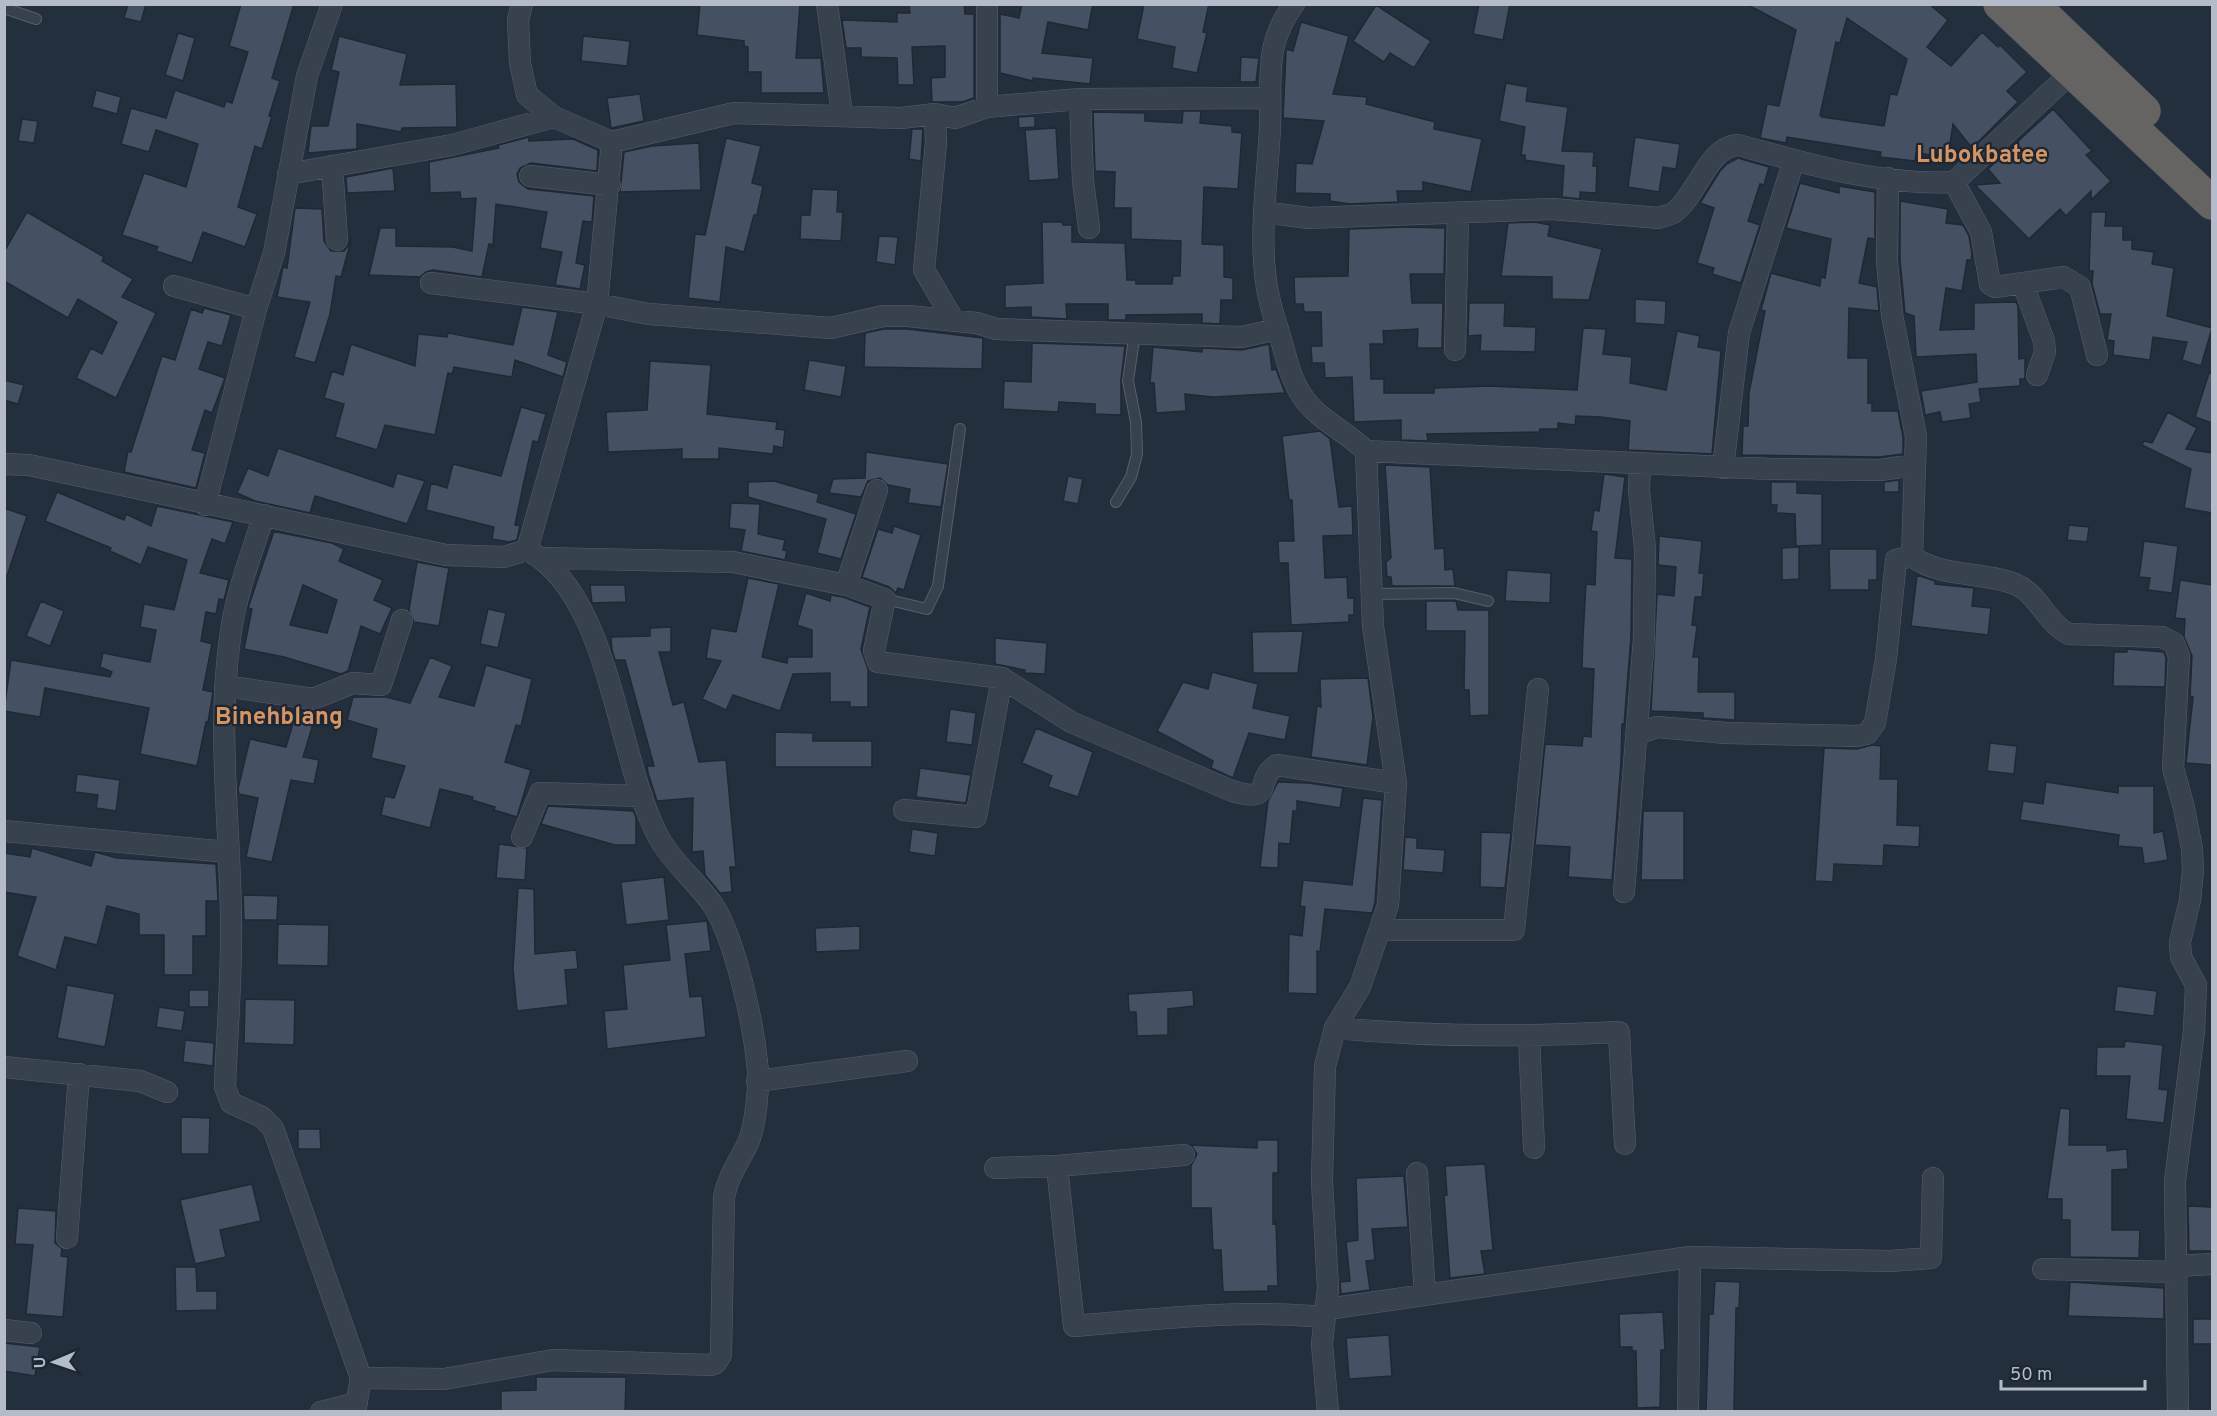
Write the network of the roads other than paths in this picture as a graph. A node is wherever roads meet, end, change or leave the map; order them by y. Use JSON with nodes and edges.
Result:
{"nodes":[{"id":1,"x":332,"y":4,"type":"edge"},
{"id":2,"x":522,"y":4,"type":"edge"},
{"id":3,"x":826,"y":4,"type":"edge"},
{"id":4,"x":987,"y":4,"type":"edge"},
{"id":5,"x":1294,"y":4,"type":"edge"},
{"id":6,"x":2000,"y":4,"type":"edge"},
{"id":7,"x":2032,"y":4,"type":"edge"},
{"id":8,"x":4,"y":8,"type":"edge"},
{"id":9,"x":36,"y":20,"type":"dead end"},
{"id":10,"x":2071,"y":73,"type":"junction"},
{"id":11,"x":1270,"y":98,"type":"junction"},
{"id":12,"x":1080,"y":99,"type":"junction"},
{"id":13,"x":987,"y":107,"type":"junction"},
{"id":14,"x":842,"y":114,"type":"junction"},
{"id":15,"x":935,"y":114,"type":"junction"},
{"id":16,"x":554,"y":117,"type":"junction"},
{"id":17,"x":612,"y":142,"type":"junction"},
{"id":18,"x":1794,"y":160,"type":"junction"},
{"id":19,"x":332,"y":166,"type":"junction"},
{"id":20,"x":288,"y":174,"type":"junction"},
{"id":21,"x":2212,"y":174,"type":"edge"},
{"id":22,"x":530,"y":176,"type":"dead end"},
{"id":23,"x":1888,"y":178,"type":"junction"},
{"id":24,"x":1954,"y":182,"type":"junction"},
{"id":25,"x":610,"y":184,"type":"junction"},
{"id":26,"x":2212,"y":203,"type":"edge"},
{"id":27,"x":1264,"y":212,"type":"junction"},
{"id":28,"x":1458,"y":214,"type":"junction"},
{"id":29,"x":1089,"y":228,"type":"dead end"},
{"id":30,"x":337,"y":240,"type":"dead end"},
{"id":31,"x":431,"y":283,"type":"dead end"},
{"id":32,"x":2023,"y":284,"type":"junction"},
{"id":33,"x":174,"y":286,"type":"dead end"},
{"id":34,"x":597,"y":304,"type":"junction"},
{"id":35,"x":256,"y":309,"type":"junction"},
{"id":36,"x":954,"y":321,"type":"junction"},
{"id":37,"x":1278,"y":329,"type":"junction"},
{"id":38,"x":1135,"y":332,"type":"junction"},
{"id":39,"x":1455,"y":350,"type":"dead end"},
{"id":40,"x":2097,"y":355,"type":"dead end"},
{"id":41,"x":2037,"y":375,"type":"dead end"},
{"id":42,"x":960,"y":429,"type":"dead end"},
{"id":43,"x":1366,"y":451,"type":"junction"},
{"id":44,"x":4,"y":464,"type":"edge"},
{"id":45,"x":1640,"y":465,"type":"junction"},
{"id":46,"x":1915,"y":465,"type":"junction"},
{"id":47,"x":1723,"y":468,"type":"junction"},
{"id":48,"x":877,"y":490,"type":"dead end"},
{"id":49,"x":1116,"y":502,"type":"dead end"},
{"id":50,"x":206,"y":505,"type":"junction"},
{"id":51,"x":264,"y":515,"type":"junction"},
{"id":52,"x":535,"y":554,"type":"junction"},
{"id":53,"x":1912,"y":556,"type":"junction"},
{"id":54,"x":846,"y":585,"type":"junction"},
{"id":55,"x":1372,"y":594,"type":"junction"},
{"id":56,"x":885,"y":599,"type":"junction"},
{"id":57,"x":1488,"y":602,"type":"dead end"},
{"id":58,"x":402,"y":620,"type":"dead end"},
{"id":59,"x":1002,"y":678,"type":"junction"},
{"id":60,"x":225,"y":686,"type":"junction"},
{"id":61,"x":1538,"y":689,"type":"dead end"},
{"id":62,"x":1637,"y":734,"type":"junction"},
{"id":63,"x":1396,"y":783,"type":"junction"},
{"id":64,"x":642,"y":796,"type":"junction"},
{"id":65,"x":904,"y":810,"type":"dead end"},
{"id":66,"x":4,"y":831,"type":"edge"},
{"id":67,"x":522,"y":837,"type":"dead end"},
{"id":68,"x":228,"y":852,"type":"junction"},
{"id":69,"x":1624,"y":892,"type":"dead end"},
{"id":70,"x":1381,"y":930,"type":"junction"},
{"id":71,"x":1335,"y":1028,"type":"junction"},
{"id":72,"x":1529,"y":1036,"type":"junction"},
{"id":73,"x":906,"y":1061,"type":"dead end"},
{"id":74,"x":4,"y":1066,"type":"edge"},
{"id":75,"x":79,"y":1074,"type":"junction"},
{"id":76,"x":757,"y":1081,"type":"junction"},
{"id":77,"x":167,"y":1092,"type":"dead end"},
{"id":78,"x":1625,"y":1143,"type":"dead end"},
{"id":79,"x":1534,"y":1148,"type":"dead end"},
{"id":80,"x":1184,"y":1155,"type":"dead end"},
{"id":81,"x":1056,"y":1166,"type":"junction"},
{"id":82,"x":995,"y":1168,"type":"dead end"},
{"id":83,"x":1417,"y":1173,"type":"dead end"},
{"id":84,"x":1933,"y":1178,"type":"dead end"},
{"id":85,"x":67,"y":1238,"type":"dead end"},
{"id":86,"x":1690,"y":1257,"type":"junction"},
{"id":87,"x":2212,"y":1264,"type":"edge"},
{"id":88,"x":2043,"y":1269,"type":"dead end"},
{"id":89,"x":2178,"y":1269,"type":"junction"},
{"id":90,"x":1425,"y":1295,"type":"junction"},
{"id":91,"x":1326,"y":1313,"type":"junction"},
{"id":92,"x":4,"y":1330,"type":"edge"},
{"id":93,"x":31,"y":1333,"type":"dead end"},
{"id":94,"x":361,"y":1378,"type":"junction"},
{"id":95,"x":356,"y":1407,"type":"edge"},
{"id":96,"x":321,"y":1412,"type":"edge"},
{"id":97,"x":1328,"y":1412,"type":"edge"},
{"id":98,"x":1688,"y":1412,"type":"edge"},
{"id":99,"x":2178,"y":1412,"type":"edge"}],
"edges":[{"from":1,"to":20,"type":"street"},
{"from":2,"to":16,"type":"street"},
{"from":3,"to":14,"type":"street"},
{"from":4,"to":13,"type":"street"},
{"from":5,"to":11,"type":"street"},
{"from":6,"to":10,"type":"highway"},
{"from":7,"to":21,"type":"highway"},
{"from":8,"to":9,"type":"lane"},
{"from":10,"to":24,"type":"street"},
{"from":10,"to":26,"type":"highway"},
{"from":11,"to":12,"type":"street"},
{"from":11,"to":27,"type":"street"},
{"from":12,"to":13,"type":"street"},
{"from":12,"to":29,"type":"street"},
{"from":13,"to":15,"type":"street"},
{"from":14,"to":15,"type":"street"},
{"from":14,"to":17,"type":"street"},
{"from":15,"to":36,"type":"street"},
{"from":16,"to":17,"type":"street"},
{"from":16,"to":19,"type":"street"},
{"from":17,"to":25,"type":"street"},
{"from":18,"to":23,"type":"street"},
{"from":18,"to":28,"type":"street"},
{"from":18,"to":47,"type":"street"},
{"from":19,"to":20,"type":"street"},
{"from":19,"to":30,"type":"street"},
{"from":20,"to":35,"type":"street"},
{"from":22,"to":25,"type":"street"},
{"from":23,"to":24,"type":"street"},
{"from":23,"to":46,"type":"street"},
{"from":24,"to":32,"type":"street"},
{"from":25,"to":34,"type":"street"},
{"from":27,"to":28,"type":"street"},
{"from":27,"to":37,"type":"street"},
{"from":28,"to":39,"type":"street"},
{"from":31,"to":34,"type":"street"},
{"from":32,"to":40,"type":"street"},
{"from":32,"to":41,"type":"street"},
{"from":33,"to":35,"type":"street"},
{"from":34,"to":36,"type":"street"},
{"from":34,"to":52,"type":"street"},
{"from":35,"to":50,"type":"street"},
{"from":36,"to":38,"type":"street"},
{"from":37,"to":38,"type":"street"},
{"from":37,"to":43,"type":"street"},
{"from":38,"to":49,"type":"lane"},
{"from":42,"to":56,"type":"lane"},
{"from":43,"to":45,"type":"street"},
{"from":43,"to":55,"type":"street"},
{"from":44,"to":50,"type":"street"},
{"from":45,"to":47,"type":"street"},
{"from":45,"to":62,"type":"street"},
{"from":46,"to":47,"type":"street"},
{"from":46,"to":53,"type":"street"},
{"from":48,"to":54,"type":"street"},
{"from":50,"to":51,"type":"street"},
{"from":51,"to":52,"type":"street"},
{"from":51,"to":60,"type":"street"},
{"from":52,"to":54,"type":"street"},
{"from":52,"to":64,"type":"street"},
{"from":53,"to":62,"type":"street"},
{"from":53,"to":89,"type":"street"},
{"from":54,"to":56,"type":"street"},
{"from":55,"to":57,"type":"lane"},
{"from":55,"to":63,"type":"street"},
{"from":56,"to":59,"type":"street"},
{"from":58,"to":60,"type":"street"},
{"from":59,"to":63,"type":"street"},
{"from":59,"to":65,"type":"street"},
{"from":60,"to":68,"type":"street"},
{"from":61,"to":70,"type":"street"},
{"from":62,"to":69,"type":"street"},
{"from":63,"to":70,"type":"street"},
{"from":64,"to":67,"type":"street"},
{"from":64,"to":76,"type":"street"},
{"from":66,"to":68,"type":"street"},
{"from":68,"to":94,"type":"street"},
{"from":70,"to":71,"type":"street"},
{"from":71,"to":72,"type":"street"},
{"from":71,"to":91,"type":"street"},
{"from":72,"to":78,"type":"street"},
{"from":72,"to":79,"type":"street"},
{"from":73,"to":76,"type":"street"},
{"from":74,"to":75,"type":"street"},
{"from":75,"to":77,"type":"street"},
{"from":75,"to":85,"type":"street"},
{"from":76,"to":94,"type":"street"},
{"from":80,"to":81,"type":"street"},
{"from":81,"to":82,"type":"street"},
{"from":81,"to":91,"type":"street"},
{"from":83,"to":90,"type":"street"},
{"from":84,"to":86,"type":"street"},
{"from":86,"to":90,"type":"street"},
{"from":86,"to":98,"type":"street"},
{"from":87,"to":89,"type":"street"},
{"from":88,"to":89,"type":"street"},
{"from":89,"to":99,"type":"street"},
{"from":90,"to":91,"type":"street"},
{"from":91,"to":97,"type":"street"},
{"from":92,"to":93,"type":"street"},
{"from":94,"to":95,"type":"street"},
{"from":95,"to":96,"type":"street"}]}
